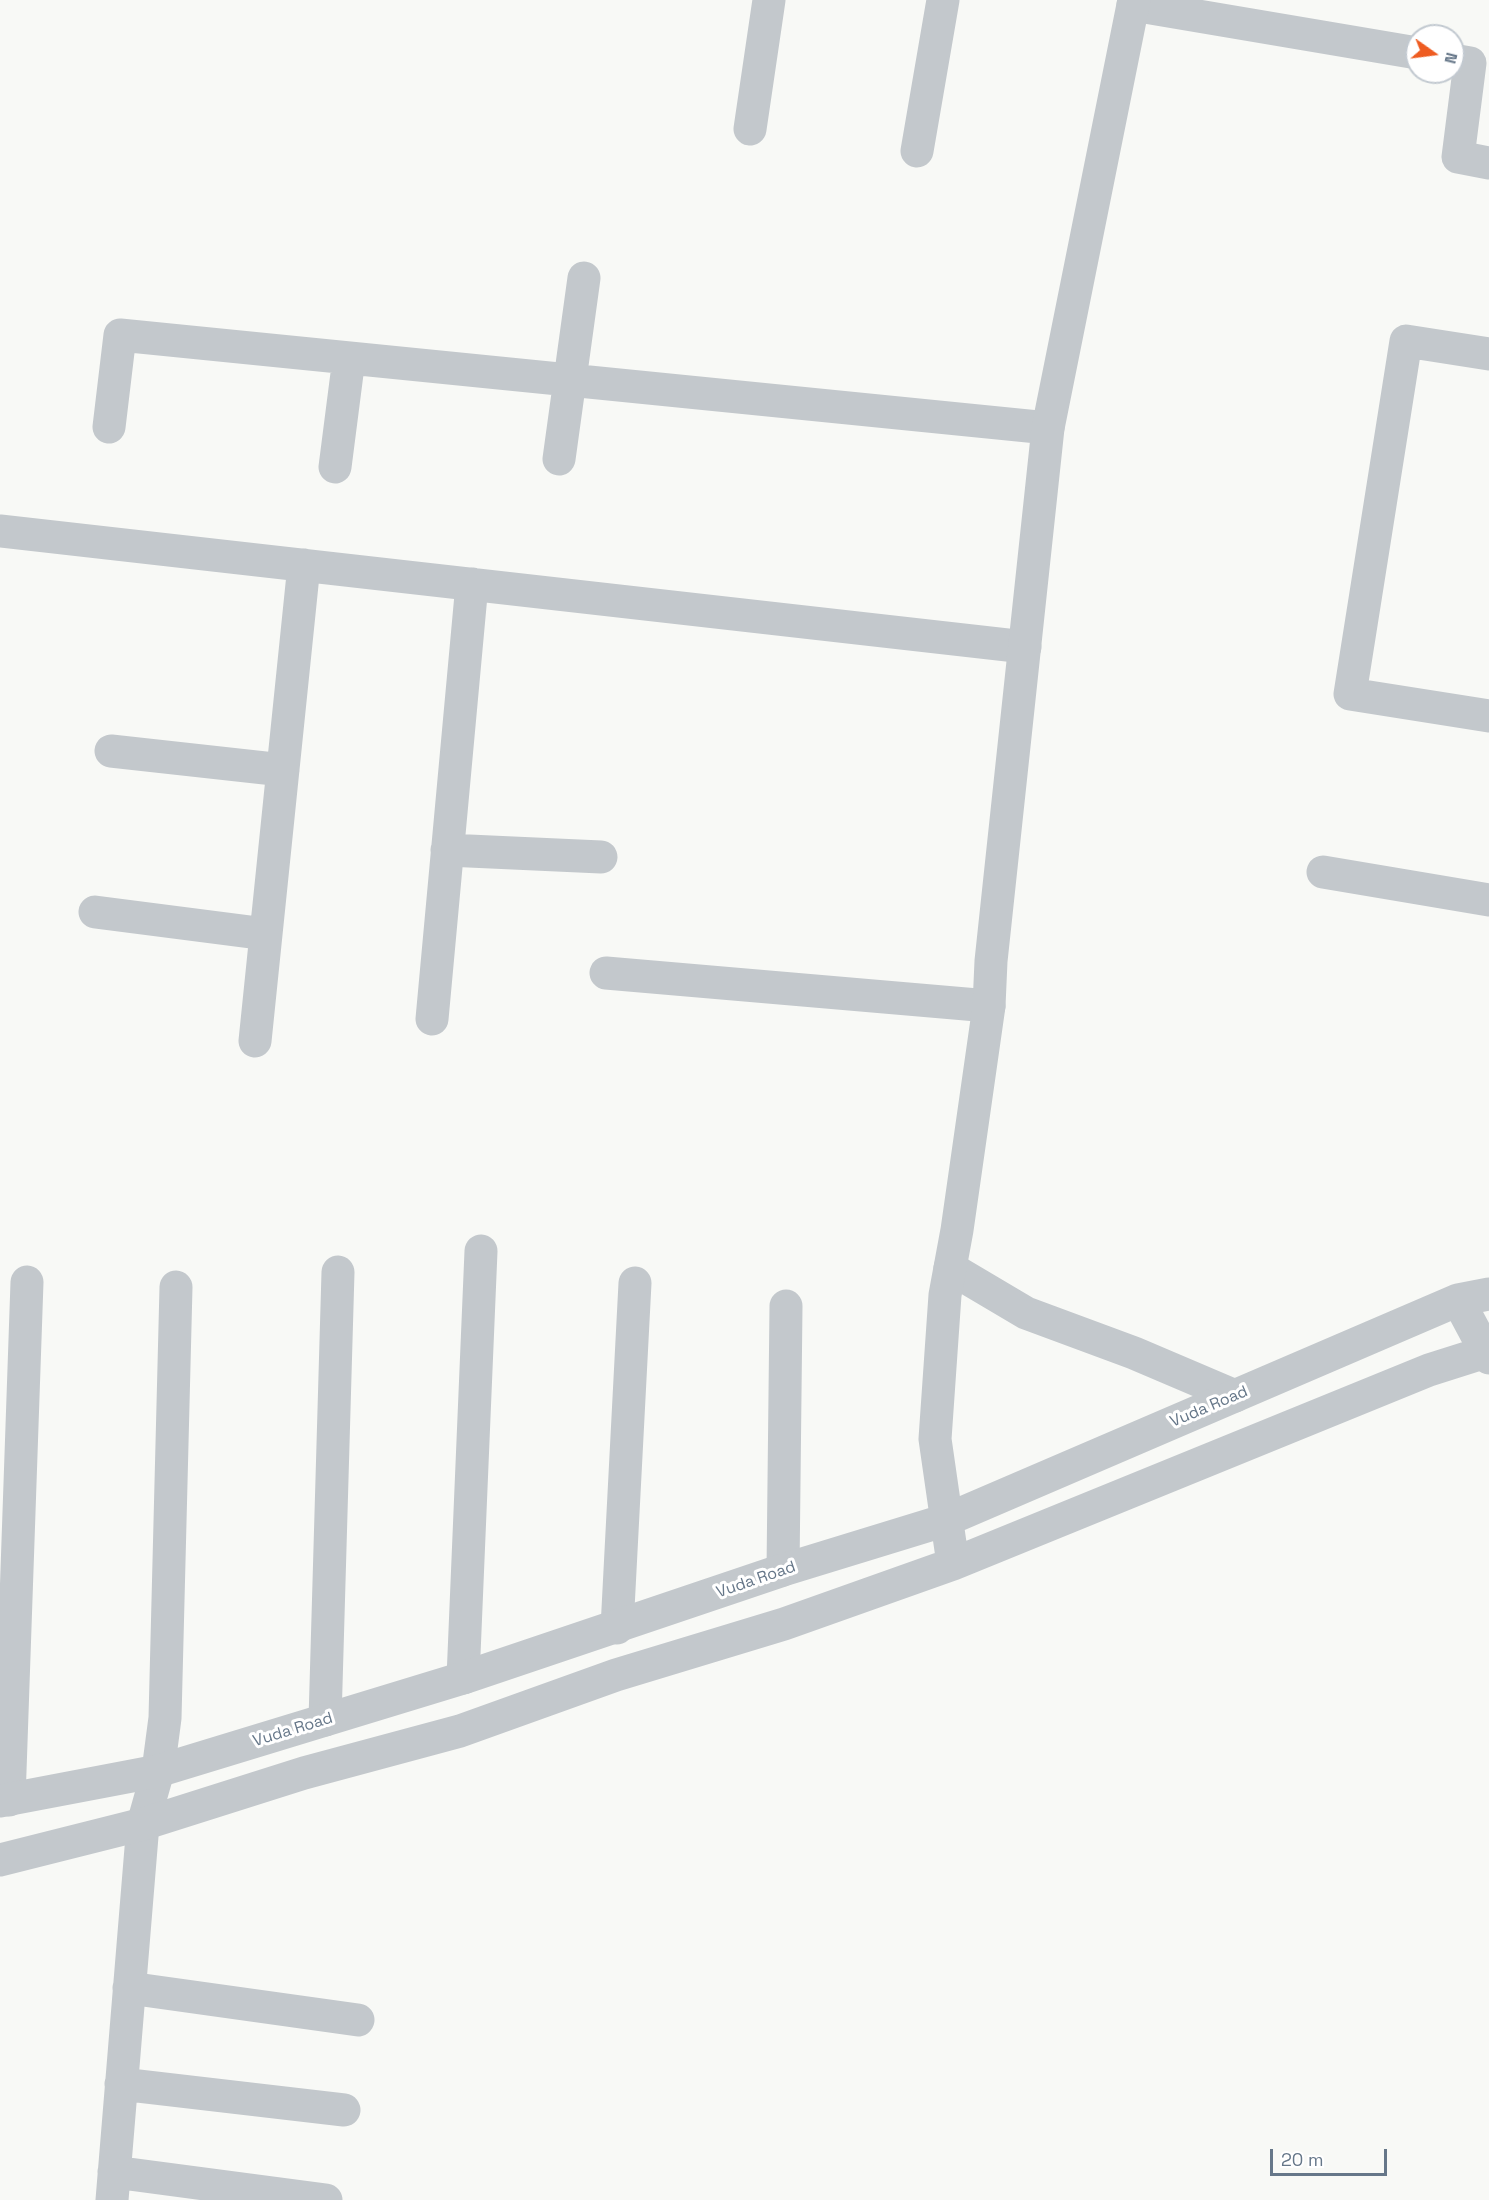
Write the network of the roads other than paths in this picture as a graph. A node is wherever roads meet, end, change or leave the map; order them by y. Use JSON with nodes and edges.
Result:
{"nodes":[{"id":1,"x":770,"y":0,"type":"edge"},
{"id":2,"x":943,"y":0,"type":"edge"},
{"id":3,"x":1134,"y":2,"type":"edge"},
{"id":4,"x":1405,"y":51,"type":"edge"},
{"id":5,"x":1465,"y":62,"type":"edge"},
{"id":6,"x":750,"y":129,"type":"dead end"},
{"id":7,"x":917,"y":151,"type":"dead end"},
{"id":8,"x":1489,"y":163,"type":"edge"},
{"id":9,"x":584,"y":278,"type":"dead end"},
{"id":10,"x":1489,"y":354,"type":"edge"},
{"id":11,"x":349,"y":358,"type":"junction"},
{"id":12,"x":571,"y":380,"type":"junction"},
{"id":13,"x":109,"y":427,"type":"dead end"},
{"id":14,"x":1048,"y":428,"type":"junction"},
{"id":15,"x":559,"y":459,"type":"dead end"},
{"id":16,"x":335,"y":467,"type":"dead end"},
{"id":17,"x":0,"y":531,"type":"edge"},
{"id":18,"x":304,"y":565,"type":"junction"},
{"id":19,"x":472,"y":584,"type":"junction"},
{"id":20,"x":1025,"y":647,"type":"junction"},
{"id":21,"x":1489,"y":716,"type":"edge"},
{"id":22,"x":111,"y":750,"type":"dead end"},
{"id":23,"x":283,"y":770,"type":"junction"},
{"id":24,"x":447,"y":850,"type":"junction"},
{"id":25,"x":601,"y":856,"type":"dead end"},
{"id":26,"x":1323,"y":872,"type":"dead end"},
{"id":27,"x":1489,"y":900,"type":"edge"},
{"id":28,"x":95,"y":912,"type":"dead end"},
{"id":29,"x":266,"y":934,"type":"junction"},
{"id":30,"x":606,"y":974,"type":"dead end"},
{"id":31,"x":989,"y":1006,"type":"junction"},
{"id":32,"x":432,"y":1018,"type":"dead end"},
{"id":33,"x":255,"y":1041,"type":"dead end"},
{"id":34,"x":481,"y":1251,"type":"dead end"},
{"id":35,"x":950,"y":1268,"type":"junction"},
{"id":36,"x":338,"y":1272,"type":"dead end"},
{"id":37,"x":27,"y":1282,"type":"dead end"},
{"id":38,"x":635,"y":1283,"type":"dead end"},
{"id":39,"x":176,"y":1287,"type":"dead end"},
{"id":40,"x":1473,"y":1297,"type":"edge"},
{"id":41,"x":786,"y":1306,"type":"dead end"},
{"id":42,"x":1488,"y":1354,"type":"edge"},
{"id":43,"x":1235,"y":1396,"type":"junction"},
{"id":44,"x":946,"y":1520,"type":"junction"},
{"id":45,"x":953,"y":1564,"type":"junction"},
{"id":46,"x":783,"y":1570,"type":"junction"},
{"id":47,"x":617,"y":1628,"type":"junction"},
{"id":48,"x":463,"y":1678,"type":"junction"},
{"id":49,"x":325,"y":1720,"type":"junction"},
{"id":50,"x":158,"y":1771,"type":"junction"},
{"id":51,"x":5,"y":1800,"type":"edge"},
{"id":52,"x":143,"y":1824,"type":"junction"},
{"id":53,"x":0,"y":1860,"type":"edge"},
{"id":54,"x":129,"y":1988,"type":"junction"},
{"id":55,"x":358,"y":2020,"type":"dead end"},
{"id":56,"x":121,"y":2084,"type":"junction"},
{"id":57,"x":344,"y":2110,"type":"dead end"},
{"id":58,"x":113,"y":2186,"type":"edge"},
{"id":59,"x":326,"y":2200,"type":"edge"}],
"edges":[{"from":1,"to":6,"type":"street"},
{"from":2,"to":7,"type":"street"},
{"from":3,"to":4,"type":"street"},
{"from":3,"to":14,"type":"street"},
{"from":5,"to":8,"type":"street"},
{"from":9,"to":12,"type":"street"},
{"from":10,"to":21,"type":"street"},
{"from":11,"to":12,"type":"street"},
{"from":11,"to":13,"type":"street"},
{"from":11,"to":16,"type":"street"},
{"from":12,"to":14,"type":"street"},
{"from":12,"to":15,"type":"street"},
{"from":14,"to":20,"type":"street"},
{"from":17,"to":18,"type":"street"},
{"from":18,"to":19,"type":"street"},
{"from":18,"to":23,"type":"street"},
{"from":19,"to":20,"type":"street"},
{"from":19,"to":24,"type":"street"},
{"from":20,"to":31,"type":"street"},
{"from":22,"to":23,"type":"street"},
{"from":23,"to":29,"type":"street"},
{"from":24,"to":25,"type":"street"},
{"from":24,"to":32,"type":"street"},
{"from":26,"to":27,"type":"street"},
{"from":28,"to":29,"type":"street"},
{"from":29,"to":33,"type":"street"},
{"from":30,"to":31,"type":"street"},
{"from":31,"to":35,"type":"street"},
{"from":34,"to":48,"type":"street"},
{"from":35,"to":43,"type":"street"},
{"from":35,"to":44,"type":"street"},
{"from":36,"to":49,"type":"street"},
{"from":37,"to":51,"type":"street"},
{"from":38,"to":47,"type":"street"},
{"from":39,"to":50,"type":"street"},
{"from":40,"to":42,"type":"street"},
{"from":40,"to":43,"type":"street","name":"Vuda Road"},
{"from":41,"to":46,"type":"street"},
{"from":42,"to":45,"type":"street"},
{"from":43,"to":44,"type":"street","name":"Vuda Road"},
{"from":44,"to":45,"type":"street"},
{"from":44,"to":46,"type":"street","name":"Vuda Road"},
{"from":45,"to":52,"type":"street"},
{"from":46,"to":47,"type":"street","name":"Vuda Road"},
{"from":47,"to":48,"type":"street","name":"Vuda Road"},
{"from":48,"to":49,"type":"street","name":"Vuda Road"},
{"from":49,"to":50,"type":"street","name":"Vuda Road"},
{"from":50,"to":51,"type":"street","name":"Vuda Road"},
{"from":50,"to":52,"type":"street"},
{"from":52,"to":53,"type":"street"},
{"from":52,"to":54,"type":"street"},
{"from":54,"to":55,"type":"street"},
{"from":54,"to":56,"type":"street"},
{"from":56,"to":57,"type":"street"},
{"from":56,"to":58,"type":"street"},
{"from":58,"to":59,"type":"street"}]}
